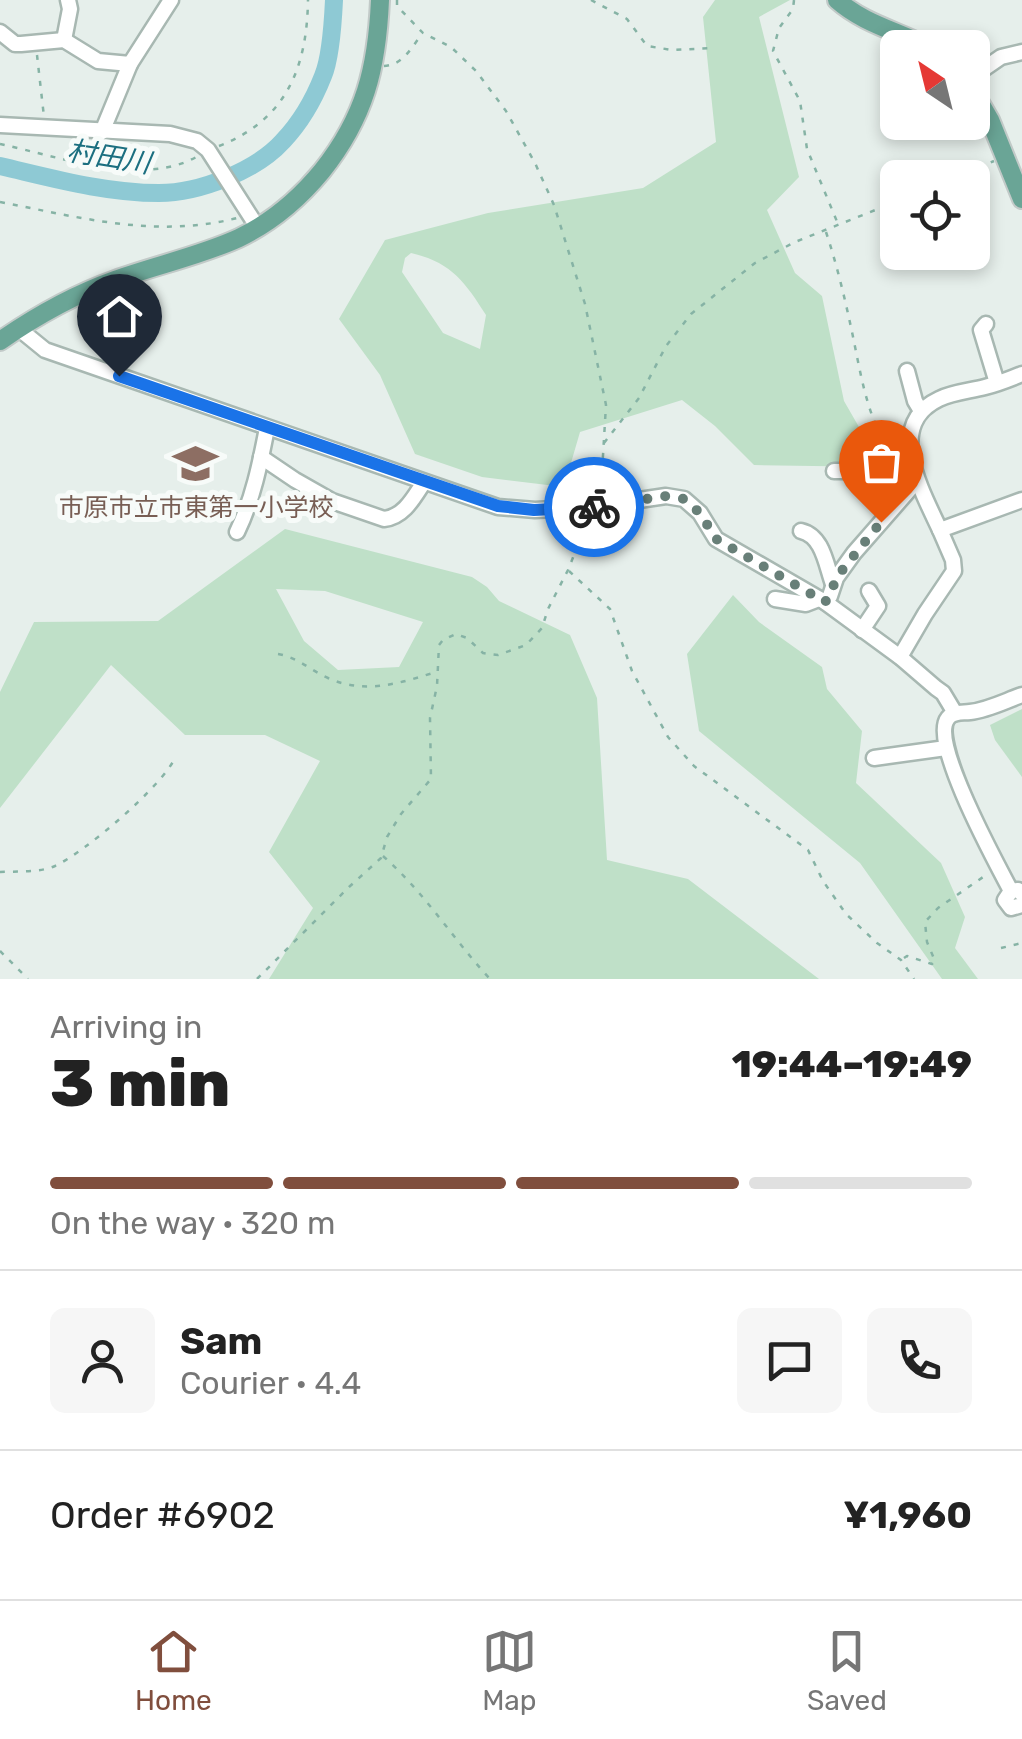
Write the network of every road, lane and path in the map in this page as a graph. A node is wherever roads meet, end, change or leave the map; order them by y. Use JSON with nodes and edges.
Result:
{"nodes":[{"id":1,"x":68,"y":0,"type":"edge"},
{"id":2,"x":171,"y":0,"type":"edge"},
{"id":3,"x":308,"y":0,"type":"edge"},
{"id":4,"x":380,"y":0,"type":"edge"},
{"id":5,"x":396,"y":0,"type":"edge"},
{"id":6,"x":591,"y":0,"type":"edge"},
{"id":7,"x":794,"y":0,"type":"edge"},
{"id":8,"x":837,"y":0,"type":"edge"},
{"id":9,"x":887,"y":30,"type":"edge"},
{"id":10,"x":0,"y":33,"type":"edge"},
{"id":11,"x":423,"y":33,"type":"junction"},
{"id":12,"x":64,"y":40,"type":"junction"},
{"id":13,"x":36,"y":44,"type":"junction"},
{"id":14,"x":713,"y":48,"type":"dead end"},
{"id":15,"x":1022,"y":52,"type":"edge"},
{"id":16,"x":130,"y":64,"type":"junction"},
{"id":17,"x":990,"y":65,"type":"edge"},
{"id":18,"x":373,"y":66,"type":"junction"},
{"id":19,"x":990,"y":120,"type":"edge"},
{"id":20,"x":0,"y":125,"type":"edge"},
{"id":21,"x":45,"y":128,"type":"junction"},
{"id":22,"x":102,"y":132,"type":"junction"},
{"id":23,"x":0,"y":144,"type":"edge"},
{"id":24,"x":208,"y":150,"type":"junction"},
{"id":25,"x":1005,"y":157,"type":"junction"},
{"id":26,"x":990,"y":163,"type":"edge"},
{"id":27,"x":1022,"y":199,"type":"edge"},
{"id":28,"x":0,"y":202,"type":"edge"},
{"id":29,"x":880,"y":209,"type":"edge"},
{"id":30,"x":248,"y":218,"type":"junction"},
{"id":31,"x":839,"y":226,"type":"junction"},
{"id":32,"x":825,"y":231,"type":"junction"},
{"id":33,"x":986,"y":324,"type":"dead end"},
{"id":34,"x":18,"y":328,"type":"junction"},
{"id":35,"x":0,"y":341,"type":"edge"},
{"id":36,"x":907,"y":371,"type":"dead end"},
{"id":37,"x":1022,"y":374,"type":"edge"},
{"id":38,"x":996,"y":383,"type":"junction"},
{"id":39,"x":921,"y":411,"type":"junction"},
{"id":40,"x":267,"y":428,"type":"junction"},
{"id":41,"x":604,"y":442,"type":"junction"},
{"id":42,"x":261,"y":457,"type":"junction"},
{"id":43,"x":834,"y":471,"type":"dead end"},
{"id":44,"x":424,"y":482,"type":"junction"},
{"id":45,"x":917,"y":482,"type":"junction"},
{"id":46,"x":1022,"y":500,"type":"edge"},
{"id":47,"x":893,"y":506,"type":"junction"},
{"id":48,"x":593,"y":508,"type":"junction"},
{"id":49,"x":940,"y":530,"type":"junction"},
{"id":50,"x":801,"y":531,"type":"dead end"},
{"id":51,"x":237,"y":532,"type":"dead end"},
{"id":52,"x":568,"y":570,"type":"junction"},
{"id":53,"x":833,"y":584,"type":"junction"},
{"id":54,"x":869,"y":591,"type":"dead end"},
{"id":55,"x":775,"y":599,"type":"dead end"},
{"id":56,"x":822,"y":600,"type":"junction"},
{"id":57,"x":862,"y":630,"type":"junction"},
{"id":58,"x":278,"y":654,"type":"dead end"},
{"id":59,"x":900,"y":657,"type":"junction"},
{"id":60,"x":437,"y":672,"type":"junction"},
{"id":61,"x":1022,"y":695,"type":"edge"},
{"id":62,"x":954,"y":713,"type":"junction"},
{"id":63,"x":946,"y":748,"type":"junction"},
{"id":64,"x":176,"y":756,"type":"dead end"},
{"id":65,"x":874,"y":758,"type":"dead end"},
{"id":66,"x":382,"y":856,"type":"junction"},
{"id":67,"x":999,"y":867,"type":"junction"},
{"id":68,"x":0,"y":872,"type":"edge"},
{"id":69,"x":1016,"y":892,"type":"edge"},
{"id":70,"x":1022,"y":905,"type":"edge"},
{"id":71,"x":1022,"y":944,"type":"edge"},
{"id":72,"x":1001,"y":948,"type":"dead end"},
{"id":73,"x":0,"y":952,"type":"edge"},
{"id":74,"x":901,"y":960,"type":"junction"},
{"id":75,"x":28,"y":979,"type":"edge"},
{"id":76,"x":256,"y":979,"type":"edge"},
{"id":77,"x":490,"y":979,"type":"edge"},
{"id":78,"x":914,"y":979,"type":"edge"}],
"edges":[{"from":1,"to":12,"type":"street"},
{"from":2,"to":16,"type":"street"},
{"from":3,"to":24,"type":"path"},
{"from":4,"to":18,"type":"main road"},
{"from":5,"to":11,"type":"path"},
{"from":6,"to":14,"type":"path"},
{"from":7,"to":31,"type":"path"},
{"from":8,"to":9,"type":"main road"},
{"from":10,"to":13,"type":"street"},
{"from":11,"to":18,"type":"path"},
{"from":11,"to":41,"type":"path"},
{"from":12,"to":13,"type":"street"},
{"from":12,"to":16,"type":"street"},
{"from":13,"to":21,"type":"path"},
{"from":15,"to":17,"type":"street"},
{"from":16,"to":22,"type":"street"},
{"from":18,"to":30,"type":"main road"},
{"from":19,"to":25,"type":"main road"},
{"from":20,"to":21,"type":"street"},
{"from":21,"to":22,"type":"street"},
{"from":22,"to":24,"type":"street"},
{"from":23,"to":24,"type":"path"},
{"from":24,"to":30,"type":"street"},
{"from":25,"to":26,"type":"path"},
{"from":25,"to":27,"type":"main road"},
{"from":28,"to":30,"type":"path"},
{"from":29,"to":31,"type":"path"},
{"from":30,"to":34,"type":"main road"},
{"from":31,"to":32,"type":"path"},
{"from":32,"to":41,"type":"path"},
{"from":32,"to":45,"type":"path"},
{"from":33,"to":38,"type":"street"},
{"from":34,"to":35,"type":"main road"},
{"from":34,"to":40,"type":"street"},
{"from":36,"to":39,"type":"street"},
{"from":37,"to":38,"type":"street"},
{"from":38,"to":39,"type":"street"},
{"from":39,"to":45,"type":"street"},
{"from":40,"to":42,"type":"street"},
{"from":40,"to":44,"type":"street"},
{"from":41,"to":48,"type":"path"},
{"from":42,"to":44,"type":"street"},
{"from":42,"to":51,"type":"street"},
{"from":43,"to":47,"type":"street"},
{"from":44,"to":48,"type":"street"},
{"from":45,"to":47,"type":"street"},
{"from":45,"to":49,"type":"street"},
{"from":46,"to":49,"type":"street"},
{"from":47,"to":53,"type":"street"},
{"from":48,"to":52,"type":"path"},
{"from":48,"to":56,"type":"street"},
{"from":49,"to":59,"type":"street"},
{"from":50,"to":53,"type":"street"},
{"from":52,"to":60,"type":"path"},
{"from":52,"to":74,"type":"path"},
{"from":53,"to":56,"type":"street"},
{"from":54,"to":57,"type":"street"},
{"from":55,"to":56,"type":"street"},
{"from":56,"to":57,"type":"street"},
{"from":57,"to":59,"type":"street"},
{"from":58,"to":60,"type":"path"},
{"from":59,"to":62,"type":"street"},
{"from":60,"to":66,"type":"path"},
{"from":61,"to":62,"type":"street"},
{"from":62,"to":63,"type":"street"},
{"from":63,"to":65,"type":"street"},
{"from":63,"to":67,"type":"street"},
{"from":64,"to":68,"type":"path"},
{"from":66,"to":76,"type":"path"},
{"from":66,"to":77,"type":"path"},
{"from":67,"to":69,"type":"street"},
{"from":67,"to":74,"type":"path"},
{"from":69,"to":70,"type":"street"},
{"from":71,"to":72,"type":"path"},
{"from":73,"to":75,"type":"path"},
{"from":74,"to":78,"type":"path"}]}
